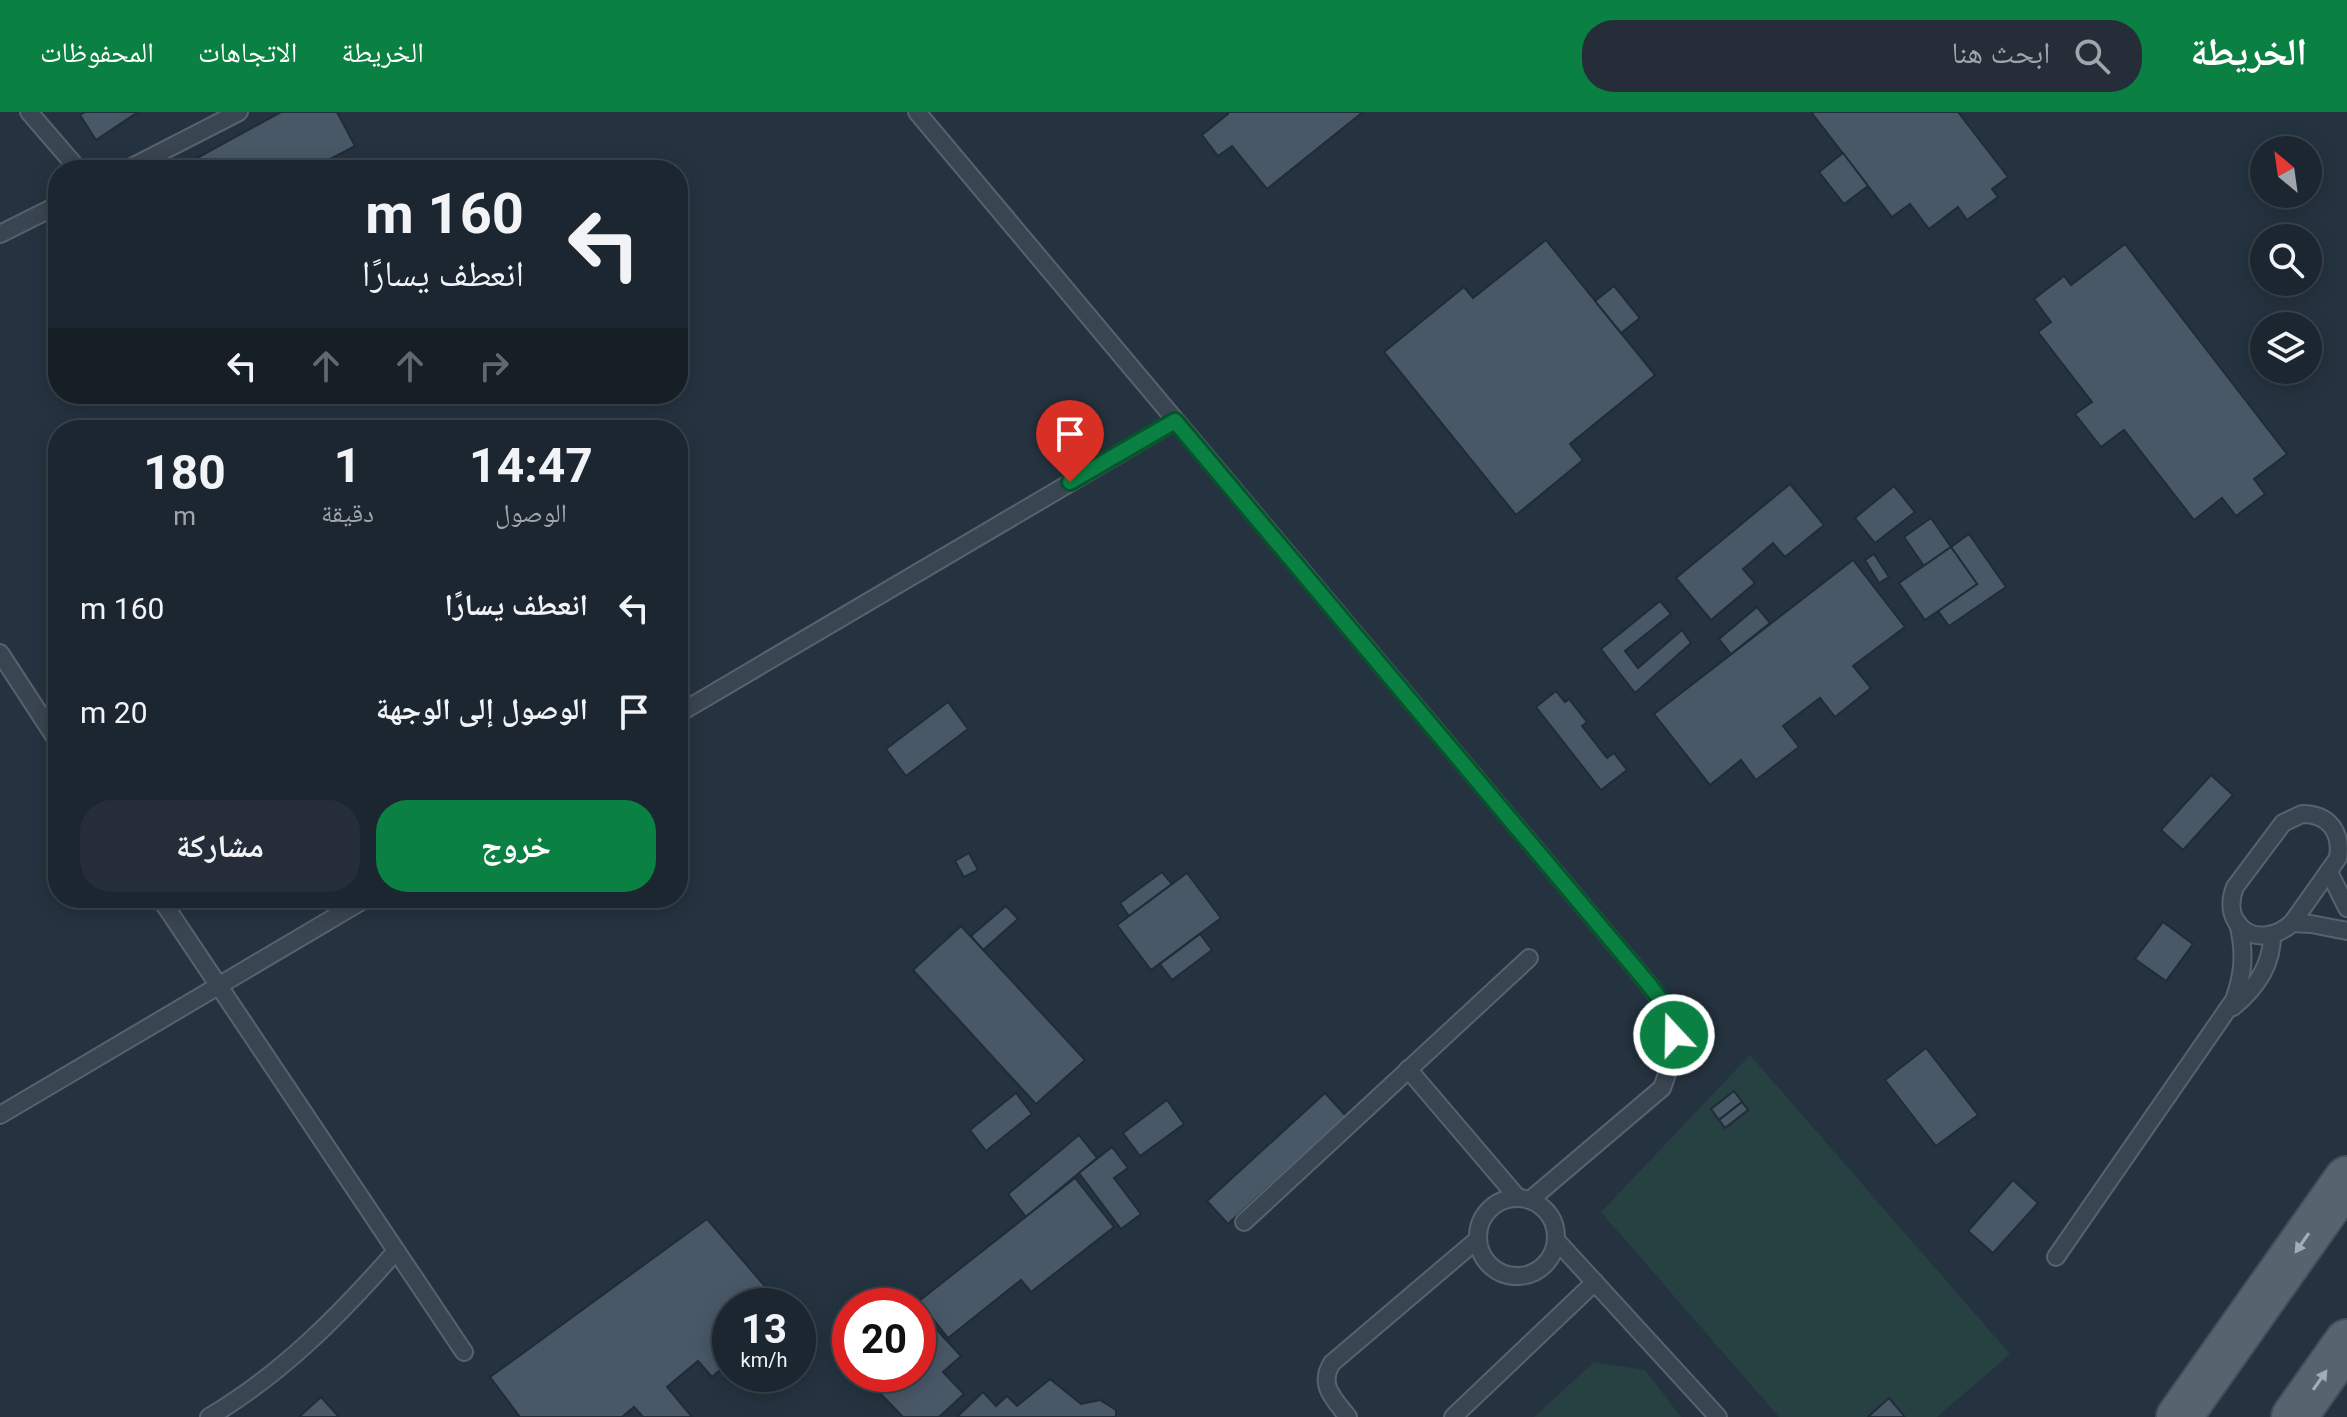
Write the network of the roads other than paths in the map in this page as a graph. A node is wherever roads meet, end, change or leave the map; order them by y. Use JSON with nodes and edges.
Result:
{"nodes":[{"id":1,"x":29,"y":112,"type":"edge"},
{"id":2,"x":239,"y":112,"type":"edge"},
{"id":3,"x":917,"y":112,"type":"edge"},
{"id":4,"x":70,"y":160,"type":"edge"},
{"id":5,"x":145,"y":160,"type":"edge"},
{"id":6,"x":48,"y":210,"type":"edge"},
{"id":7,"x":0,"y":234,"type":"edge"},
{"id":8,"x":1175,"y":421,"type":"junction"},
{"id":9,"x":0,"y":653,"type":"edge"},
{"id":10,"x":688,"y":708,"type":"edge"},
{"id":11,"x":48,"y":727,"type":"edge"},
{"id":12,"x":2347,"y":815,"type":"edge"},
{"id":13,"x":2323,"y":818,"type":"junction"},
{"id":14,"x":2338,"y":861,"type":"edge"},
{"id":15,"x":166,"y":908,"type":"edge"},
{"id":16,"x":350,"y":908,"type":"edge"},
{"id":17,"x":2347,"y":908,"type":"edge"},
{"id":18,"x":2238,"y":923,"type":"junction"},
{"id":19,"x":2292,"y":923,"type":"junction"},
{"id":20,"x":2347,"y":931,"type":"edge"},
{"id":21,"x":2272,"y":936,"type":"junction"},
{"id":22,"x":1529,"y":958,"type":"dead end"},
{"id":23,"x":217,"y":987,"type":"junction"},
{"id":24,"x":2223,"y":1016,"type":"junction"},
{"id":25,"x":1408,"y":1069,"type":"junction"},
{"id":26,"x":0,"y":1115,"type":"edge"},
{"id":27,"x":2347,"y":1179,"type":"edge"},
{"id":28,"x":1524,"y":1199,"type":"junction"},
{"id":29,"x":1244,"y":1222,"type":"dead end"},
{"id":30,"x":1478,"y":1239,"type":"junction"},
{"id":31,"x":1556,"y":1240,"type":"junction"},
{"id":32,"x":396,"y":1251,"type":"junction"},
{"id":33,"x":2056,"y":1257,"type":"dead end"},
{"id":34,"x":1595,"y":1282,"type":"junction"},
{"id":35,"x":2347,"y":1342,"type":"edge"},
{"id":36,"x":464,"y":1352,"type":"dead end"},
{"id":37,"x":209,"y":1417,"type":"edge"},
{"id":38,"x":1348,"y":1417,"type":"edge"},
{"id":39,"x":1453,"y":1417,"type":"edge"},
{"id":40,"x":1718,"y":1417,"type":"edge"},
{"id":41,"x":2179,"y":1417,"type":"edge"},
{"id":42,"x":2294,"y":1417,"type":"edge"}],
"edges":[{"from":1,"to":4,"type":"lane"},
{"from":2,"to":5,"type":"lane"},
{"from":3,"to":8,"type":"lane"},
{"from":6,"to":7,"type":"lane"},
{"from":8,"to":10,"type":"lane"},
{"from":8,"to":28,"type":"lane"},
{"from":9,"to":11,"type":"lane"},
{"from":12,"to":13,"type":"lane"},
{"from":13,"to":14,"type":"lane"},
{"from":13,"to":18,"type":"lane"},
{"from":14,"to":17,"type":"lane"},
{"from":14,"to":19,"type":"lane"},
{"from":15,"to":23,"type":"lane"},
{"from":16,"to":23,"type":"lane"},
{"from":18,"to":21,"type":"lane"},
{"from":18,"to":24,"type":"lane"},
{"from":19,"to":20,"type":"lane"},
{"from":19,"to":21,"type":"lane"},
{"from":21,"to":24,"type":"lane"},
{"from":22,"to":25,"type":"lane"},
{"from":23,"to":26,"type":"lane"},
{"from":23,"to":32,"type":"lane"},
{"from":24,"to":33,"type":"lane"},
{"from":25,"to":28,"type":"lane"},
{"from":25,"to":29,"type":"lane"},
{"from":27,"to":41,"type":"main road","one_way":true},
{"from":28,"to":30,"type":"lane"},
{"from":28,"to":31,"type":"lane"},
{"from":30,"to":31,"type":"lane"},
{"from":30,"to":38,"type":"lane"},
{"from":31,"to":34,"type":"lane"},
{"from":32,"to":36,"type":"lane"},
{"from":32,"to":37,"type":"lane"},
{"from":34,"to":39,"type":"lane"},
{"from":34,"to":40,"type":"lane"},
{"from":42,"to":35,"type":"main road","one_way":true}]}
